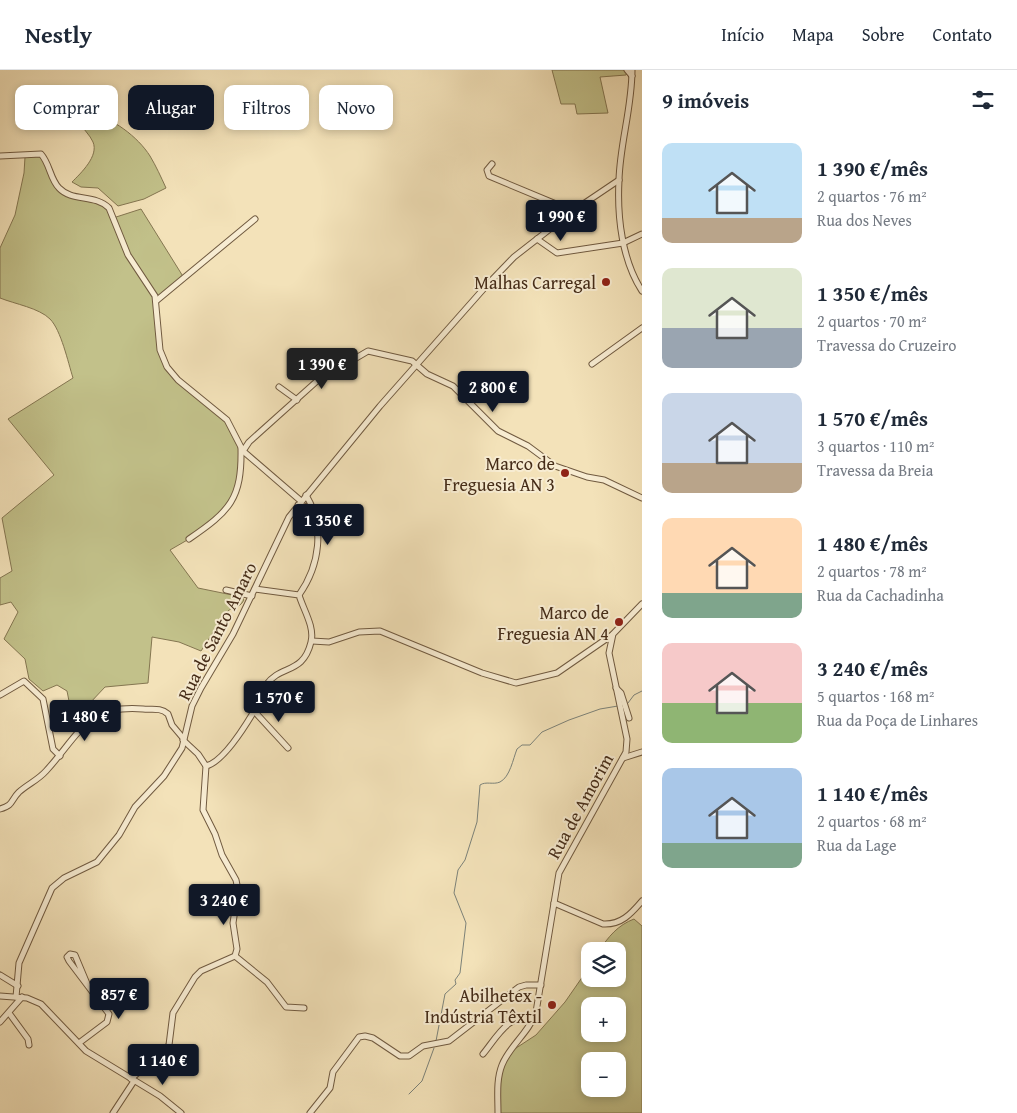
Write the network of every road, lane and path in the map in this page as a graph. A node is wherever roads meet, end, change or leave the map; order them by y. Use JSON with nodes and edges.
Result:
{"nodes":[{"id":1,"x":627,"y":70,"type":"edge"},
{"id":2,"x":632,"y":73,"type":"edge"},
{"id":3,"x":0,"y":156,"type":"edge"},
{"id":4,"x":492,"y":164,"type":"dead end"},
{"id":5,"x":619,"y":180,"type":"junction"},
{"id":6,"x":573,"y":211,"type":"junction"},
{"id":7,"x":255,"y":219,"type":"dead end"},
{"id":8,"x":642,"y":234,"type":"edge"},
{"id":9,"x":537,"y":239,"type":"junction"},
{"id":10,"x":623,"y":243,"type":"junction"},
{"id":11,"x":642,"y":292,"type":"edge"},
{"id":12,"x":156,"y":301,"type":"junction"},
{"id":13,"x":642,"y":328,"type":"edge"},
{"id":14,"x":416,"y":364,"type":"junction"},
{"id":15,"x":592,"y":364,"type":"dead end"},
{"id":16,"x":278,"y":388,"type":"dead end"},
{"id":17,"x":298,"y":400,"type":"junction"},
{"id":18,"x":242,"y":449,"type":"junction"},
{"id":19,"x":306,"y":495,"type":"junction"},
{"id":20,"x":642,"y":498,"type":"edge"},
{"id":21,"x":300,"y":503,"type":"junction"},
{"id":22,"x":315,"y":515,"type":"junction"},
{"id":23,"x":189,"y":539,"type":"dead end"},
{"id":24,"x":255,"y":589,"type":"junction"},
{"id":25,"x":226,"y":590,"type":"dead end"},
{"id":26,"x":299,"y":595,"type":"junction"},
{"id":27,"x":252,"y":596,"type":"junction"},
{"id":28,"x":642,"y":604,"type":"edge"},
{"id":29,"x":612,"y":634,"type":"junction"},
{"id":30,"x":312,"y":641,"type":"junction"},
{"id":31,"x":615,"y":688,"type":"junction"},
{"id":32,"x":0,"y":695,"type":"edge"},
{"id":33,"x":254,"y":711,"type":"junction"},
{"id":34,"x":629,"y":718,"type":"dead end"},
{"id":35,"x":183,"y":739,"type":"junction"},
{"id":36,"x":288,"y":748,"type":"dead end"},
{"id":37,"x":642,"y":752,"type":"edge"},
{"id":38,"x":60,"y":756,"type":"junction"},
{"id":39,"x":623,"y":758,"type":"junction"},
{"id":40,"x":206,"y":766,"type":"junction"},
{"id":41,"x":0,"y":809,"type":"edge"},
{"id":42,"x":642,"y":901,"type":"edge"},
{"id":43,"x":554,"y":902,"type":"junction"},
{"id":44,"x":235,"y":956,"type":"junction"},
{"id":45,"x":0,"y":975,"type":"edge"},
{"id":46,"x":541,"y":985,"type":"junction"},
{"id":47,"x":18,"y":986,"type":"junction"},
{"id":48,"x":88,"y":986,"type":"junction"},
{"id":49,"x":0,"y":996,"type":"edge"},
{"id":50,"x":19,"y":997,"type":"junction"},
{"id":51,"x":304,"y":1008,"type":"dead end"},
{"id":52,"x":9,"y":1013,"type":"junction"},
{"id":53,"x":534,"y":1020,"type":"junction"},
{"id":54,"x":0,"y":1022,"type":"edge"},
{"id":55,"x":79,"y":1043,"type":"junction"},
{"id":56,"x":29,"y":1045,"type":"dead end"},
{"id":57,"x":483,"y":1054,"type":"dead end"},
{"id":58,"x":133,"y":1080,"type":"junction"},
{"id":59,"x":113,"y":1113,"type":"edge"},
{"id":60,"x":181,"y":1113,"type":"edge"},
{"id":61,"x":310,"y":1113,"type":"edge"},
{"id":62,"x":498,"y":1113,"type":"edge"}],
"edges":[{"from":1,"to":2,"type":"street"},
{"from":2,"to":5,"type":"street"},
{"from":3,"to":12,"type":"street"},
{"from":4,"to":6,"type":"street"},
{"from":5,"to":6,"type":"street","name":"Rua de Santo Amaro"},
{"from":5,"to":10,"type":"street"},
{"from":6,"to":9,"type":"street","name":"Rua de Santo Amaro"},
{"from":7,"to":12,"type":"street"},
{"from":8,"to":10,"type":"street"},
{"from":9,"to":10,"type":"street"},
{"from":9,"to":14,"type":"street","name":"Rua de Santo Amaro"},
{"from":10,"to":11,"type":"street"},
{"from":12,"to":18,"type":"street"},
{"from":13,"to":15,"type":"street"},
{"from":14,"to":17,"type":"street"},
{"from":14,"to":19,"type":"street","name":"Rua de Santo Amaro"},
{"from":14,"to":20,"type":"street"},
{"from":16,"to":17,"type":"street"},
{"from":17,"to":18,"type":"street"},
{"from":18,"to":21,"type":"street"},
{"from":18,"to":23,"type":"street"},
{"from":19,"to":21,"type":"street","name":"Rua de Santo Amaro"},
{"from":19,"to":22,"type":"street"},
{"from":21,"to":22,"type":"street"},
{"from":21,"to":24,"type":"street","name":"Rua de Santo Amaro"},
{"from":22,"to":26,"type":"street"},
{"from":24,"to":26,"type":"street"},
{"from":24,"to":27,"type":"street","name":"Rua de Santo Amaro"},
{"from":25,"to":27,"type":"street"},
{"from":26,"to":30,"type":"street"},
{"from":27,"to":35,"type":"street","name":"Rua de Santo Amaro"},
{"from":28,"to":29,"type":"street"},
{"from":29,"to":30,"type":"street"},
{"from":29,"to":31,"type":"street","name":"Rua de Amorim"},
{"from":30,"to":33,"type":"street"},
{"from":31,"to":34,"type":"street"},
{"from":31,"to":39,"type":"street","name":"Rua de Amorim"},
{"from":32,"to":38,"type":"street"},
{"from":33,"to":36,"type":"street"},
{"from":33,"to":40,"type":"street"},
{"from":35,"to":38,"type":"street"},
{"from":35,"to":40,"type":"street"},
{"from":35,"to":47,"type":"street","name":"Rua de Santo Amaro"},
{"from":37,"to":39,"type":"street"},
{"from":38,"to":41,"type":"street"},
{"from":39,"to":43,"type":"street","name":"Rua de Amorim"},
{"from":40,"to":44,"type":"street"},
{"from":42,"to":43,"type":"street"},
{"from":43,"to":46,"type":"street","name":"Rua de Amorim"},
{"from":44,"to":51,"type":"street"},
{"from":44,"to":58,"type":"street"},
{"from":45,"to":47,"type":"street"},
{"from":46,"to":53,"type":"street","name":"Rua de Amorim"},
{"from":46,"to":61,"type":"street"},
{"from":47,"to":50,"type":"street","name":"Rua de Santo Amaro"},
{"from":48,"to":48,"type":"street"},
{"from":48,"to":55,"type":"street"},
{"from":49,"to":50,"type":"street"},
{"from":50,"to":52,"type":"street"},
{"from":50,"to":55,"type":"street"},
{"from":52,"to":54,"type":"street"},
{"from":52,"to":56,"type":"street"},
{"from":53,"to":57,"type":"street"},
{"from":53,"to":62,"type":"street","name":"Rua de Amorim"},
{"from":55,"to":58,"type":"street"},
{"from":58,"to":59,"type":"street"},
{"from":58,"to":60,"type":"street"}]}
